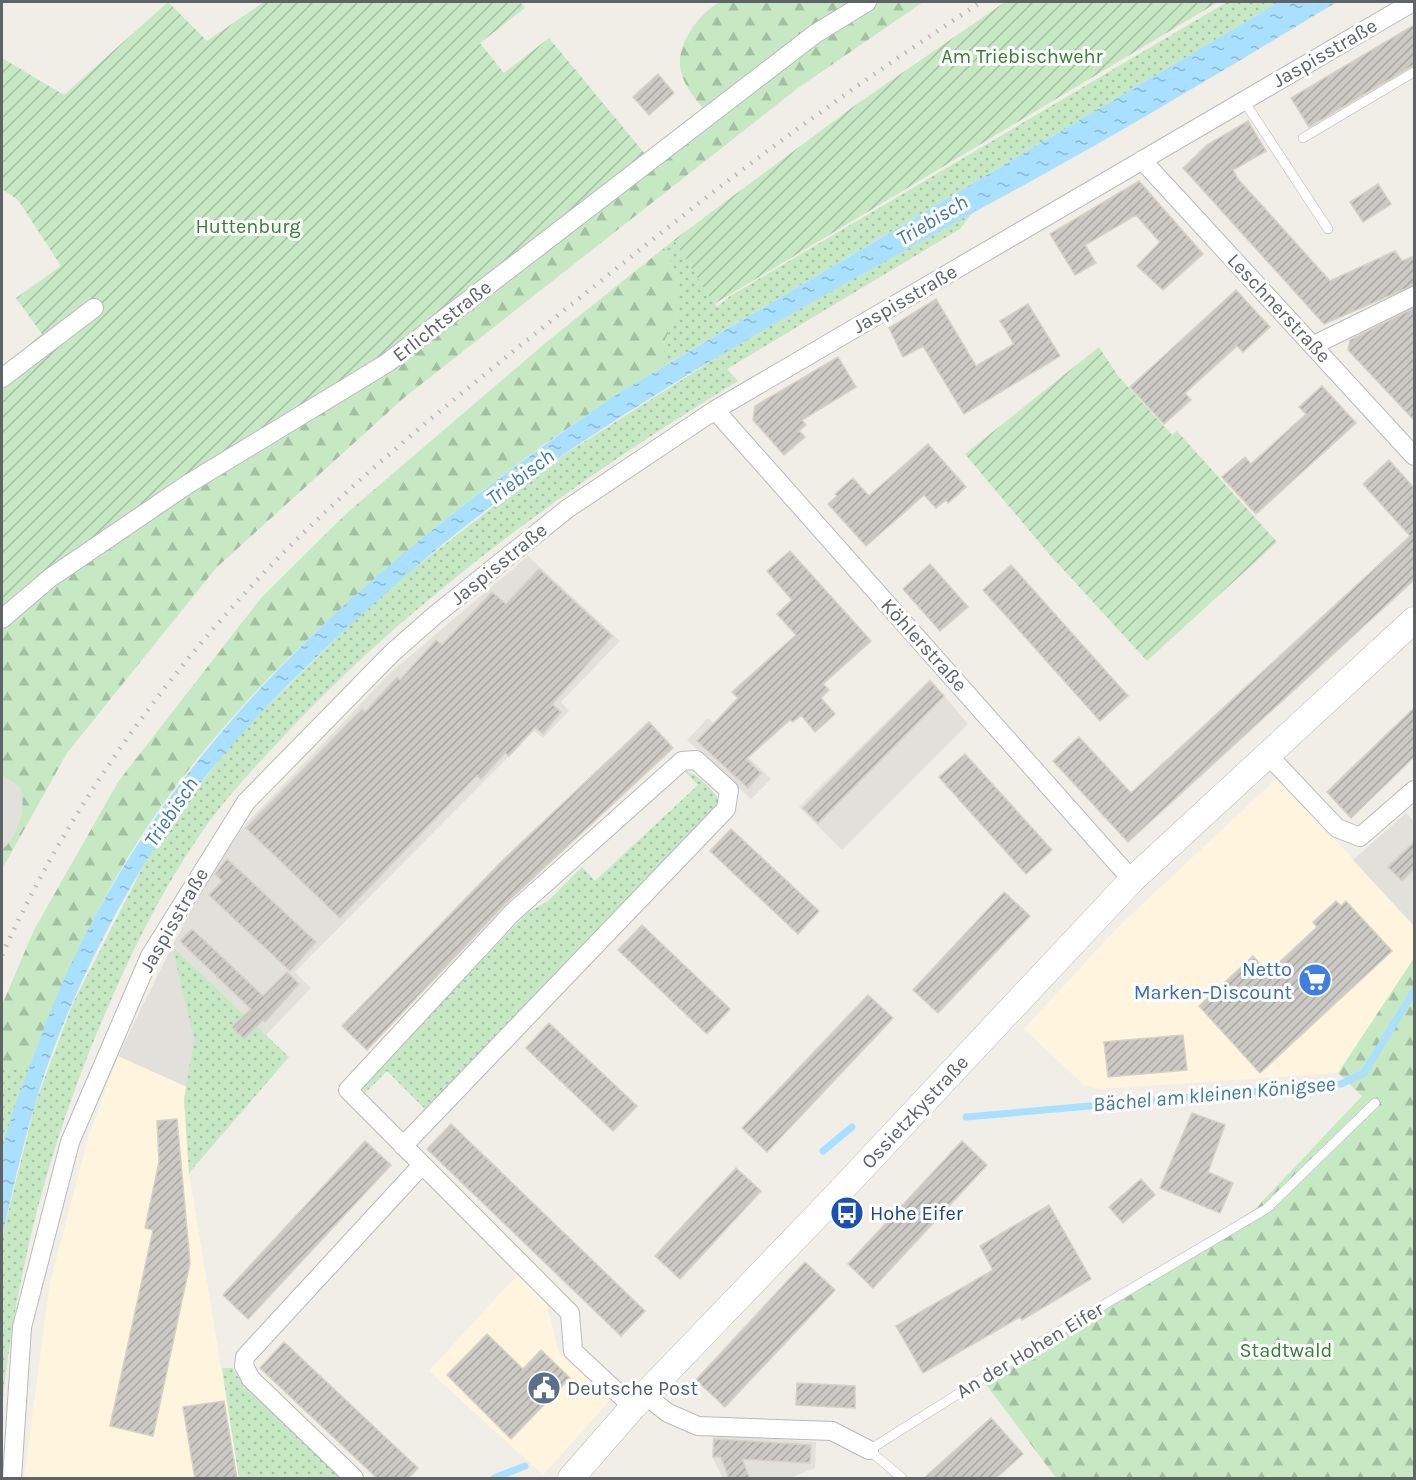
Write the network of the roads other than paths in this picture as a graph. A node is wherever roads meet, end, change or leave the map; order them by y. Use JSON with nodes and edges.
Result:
{"nodes":[{"id":1,"x":867,"y":2,"type":"edge"},
{"id":2,"x":1413,"y":2,"type":"edge"},
{"id":3,"x":1414,"y":72,"type":"edge"},
{"id":4,"x":1244,"y":101,"type":"junction"},
{"id":5,"x":1303,"y":138,"type":"dead end"},
{"id":6,"x":1142,"y":160,"type":"junction"},
{"id":7,"x":1328,"y":229,"type":"dead end"},
{"id":8,"x":1414,"y":296,"type":"edge"},
{"id":9,"x":94,"y":308,"type":"dead end"},
{"id":10,"x":1314,"y":345,"type":"junction"},
{"id":11,"x":2,"y":378,"type":"edge"},
{"id":12,"x":715,"y":410,"type":"junction"},
{"id":13,"x":1414,"y":456,"type":"edge"},
{"id":14,"x":2,"y":619,"type":"edge"},
{"id":15,"x":1414,"y":620,"type":"edge"},
{"id":16,"x":1267,"y":754,"type":"junction"},
{"id":17,"x":1414,"y":790,"type":"edge"},
{"id":18,"x":1132,"y":880,"type":"junction"},
{"id":19,"x":1375,"y":1103,"type":"dead end"},
{"id":20,"x":403,"y":1146,"type":"junction"},
{"id":21,"x":422,"y":1165,"type":"junction"},
{"id":22,"x":639,"y":1401,"type":"junction"},
{"id":23,"x":869,"y":1450,"type":"junction"},
{"id":24,"x":12,"y":1479,"type":"edge"},
{"id":25,"x":354,"y":1479,"type":"edge"},
{"id":26,"x":571,"y":1479,"type":"edge"},
{"id":27,"x":902,"y":1479,"type":"edge"}],
"edges":[{"from":1,"to":14,"type":"street","name":"Erlichtstraße"},
{"from":2,"to":4,"type":"street","name":"Jaspisstraße"},
{"from":3,"to":5,"type":"lane"},
{"from":4,"to":6,"type":"street","name":"Jaspisstraße"},
{"from":4,"to":7,"type":"lane"},
{"from":6,"to":10,"type":"street","name":"Leschnerstraße"},
{"from":6,"to":12,"type":"street","name":"Jaspisstraße"},
{"from":8,"to":10,"type":"street"},
{"from":9,"to":11,"type":"street"},
{"from":10,"to":13,"type":"street","name":"Leschnerstraße"},
{"from":12,"to":18,"type":"street","name":"Köhlerstraße"},
{"from":12,"to":24,"type":"street","name":"Jaspisstraße"},
{"from":15,"to":16,"type":"main road","name":"Ossietzkystraße"},
{"from":16,"to":17,"type":"street"},
{"from":16,"to":18,"type":"main road","name":"Ossietzkystraße"},
{"from":18,"to":22,"type":"main road","name":"Ossietzkystraße"},
{"from":19,"to":23,"type":"lane","name":"An der Hohen Eifer"},
{"from":20,"to":20,"type":"street"},
{"from":20,"to":21,"type":"street"},
{"from":21,"to":22,"type":"street"},
{"from":21,"to":25,"type":"street"},
{"from":22,"to":23,"type":"street"},
{"from":22,"to":26,"type":"main road","name":"Ossietzkystraße"},
{"from":23,"to":27,"type":"lane"}]}
